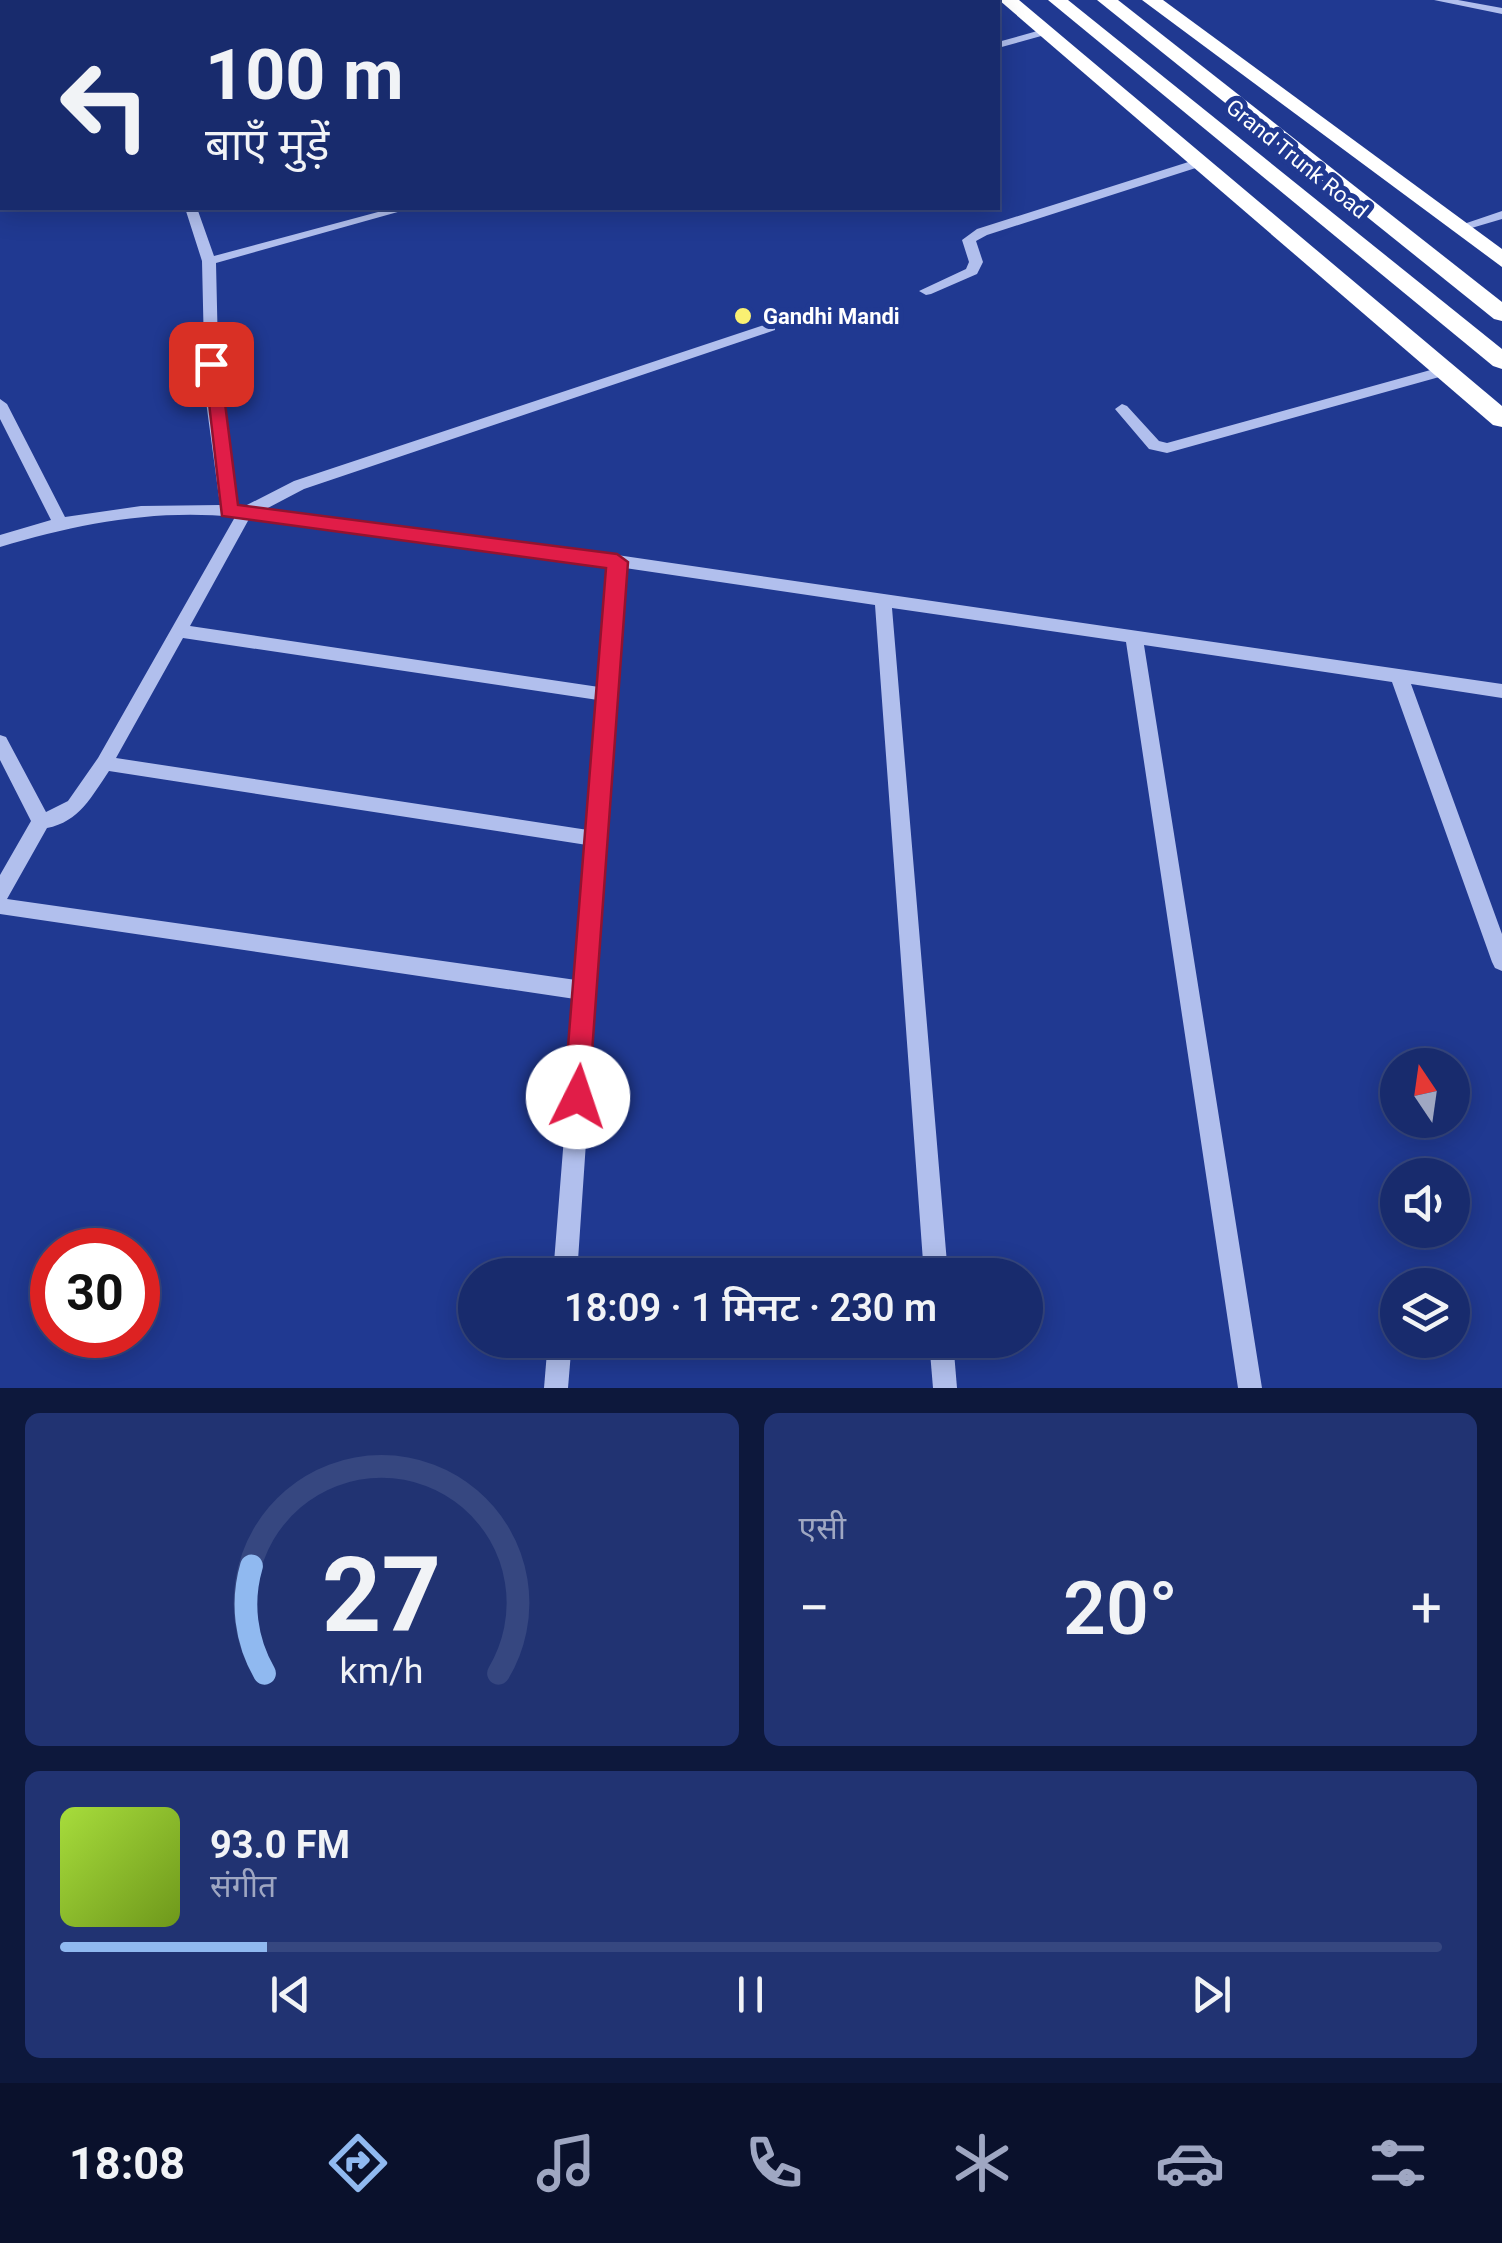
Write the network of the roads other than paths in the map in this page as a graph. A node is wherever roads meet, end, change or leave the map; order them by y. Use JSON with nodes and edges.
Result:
{"nodes":[{"id":1,"x":1008,"y":0,"type":"edge"},
{"id":2,"x":1056,"y":0,"type":"edge"},
{"id":3,"x":1106,"y":0,"type":"edge"},
{"id":4,"x":1151,"y":0,"type":"edge"},
{"id":5,"x":1438,"y":0,"type":"edge"},
{"id":6,"x":1502,"y":11,"type":"edge"},
{"id":7,"x":1048,"y":31,"type":"junction"},
{"id":8,"x":1000,"y":44,"type":"edge"},
{"id":9,"x":1201,"y":162,"type":"junction"},
{"id":10,"x":192,"y":210,"type":"edge"},
{"id":11,"x":399,"y":210,"type":"edge"},
{"id":12,"x":1502,"y":215,"type":"edge"},
{"id":13,"x":1458,"y":228,"type":"junction"},
{"id":14,"x":1501,"y":258,"type":"edge"},
{"id":15,"x":209,"y":262,"type":"junction"},
{"id":16,"x":926,"y":290,"type":"dead end"},
{"id":17,"x":1496,"y":309,"type":"edge"},
{"id":18,"x":770,"y":328,"type":"dead end"},
{"id":19,"x":1502,"y":361,"type":"edge"},
{"id":20,"x":1445,"y":370,"type":"junction"},
{"id":21,"x":0,"y":404,"type":"edge"},
{"id":22,"x":1122,"y":409,"type":"dead end"},
{"id":23,"x":1502,"y":420,"type":"edge"},
{"id":24,"x":237,"y":512,"type":"junction"},
{"id":25,"x":59,"y":521,"type":"junction"},
{"id":26,"x":0,"y":540,"type":"edge"},
{"id":27,"x":617,"y":562,"type":"junction"},
{"id":28,"x":882,"y":600,"type":"junction"},
{"id":29,"x":179,"y":631,"type":"junction"},
{"id":30,"x":1134,"y":637,"type":"junction"},
{"id":31,"x":1399,"y":676,"type":"junction"},
{"id":32,"x":1502,"y":691,"type":"edge"},
{"id":33,"x":607,"y":694,"type":"junction"},
{"id":34,"x":0,"y":742,"type":"edge"},
{"id":35,"x":104,"y":763,"type":"junction"},
{"id":36,"x":41,"y":821,"type":"junction"},
{"id":37,"x":597,"y":839,"type":"junction"},
{"id":38,"x":0,"y":894,"type":"edge"},
{"id":39,"x":0,"y":906,"type":"edge"},
{"id":40,"x":1502,"y":962,"type":"edge"},
{"id":41,"x":586,"y":990,"type":"junction"},
{"id":42,"x":566,"y":1258,"type":"edge"},
{"id":43,"x":935,"y":1258,"type":"edge"},
{"id":44,"x":558,"y":1358,"type":"edge"},
{"id":45,"x":942,"y":1358,"type":"edge"},
{"id":46,"x":556,"y":1388,"type":"edge"},
{"id":47,"x":944,"y":1388,"type":"edge"},
{"id":48,"x":1250,"y":1388,"type":"edge"}],
"edges":[{"from":1,"to":7,"type":"highway"},
{"from":2,"to":19,"type":"highway","name":"Grand Trunk Road"},
{"from":3,"to":17,"type":"highway","name":"Grand Trunk Road"},
{"from":4,"to":13,"type":"highway"},
{"from":5,"to":6,"type":"street"},
{"from":7,"to":8,"type":"street"},
{"from":7,"to":9,"type":"highway"},
{"from":9,"to":16,"type":"street"},
{"from":9,"to":20,"type":"highway"},
{"from":10,"to":15,"type":"street"},
{"from":11,"to":15,"type":"street"},
{"from":12,"to":13,"type":"street"},
{"from":13,"to":14,"type":"highway"},
{"from":15,"to":24,"type":"street"},
{"from":18,"to":24,"type":"street"},
{"from":20,"to":22,"type":"street"},
{"from":20,"to":23,"type":"highway"},
{"from":21,"to":25,"type":"street"},
{"from":24,"to":25,"type":"street"},
{"from":24,"to":27,"type":"street"},
{"from":24,"to":29,"type":"street"},
{"from":25,"to":26,"type":"street"},
{"from":27,"to":28,"type":"street"},
{"from":27,"to":33,"type":"street"},
{"from":28,"to":30,"type":"street"},
{"from":28,"to":43,"type":"street"},
{"from":29,"to":33,"type":"street"},
{"from":29,"to":35,"type":"street"},
{"from":30,"to":31,"type":"street"},
{"from":30,"to":48,"type":"street"},
{"from":31,"to":32,"type":"street"},
{"from":31,"to":40,"type":"street"},
{"from":33,"to":37,"type":"street"},
{"from":34,"to":36,"type":"street"},
{"from":35,"to":36,"type":"street"},
{"from":35,"to":37,"type":"street"},
{"from":36,"to":38,"type":"street"},
{"from":37,"to":41,"type":"street"},
{"from":39,"to":41,"type":"street"},
{"from":41,"to":42,"type":"street"},
{"from":44,"to":46,"type":"street"},
{"from":45,"to":47,"type":"street"}]}
